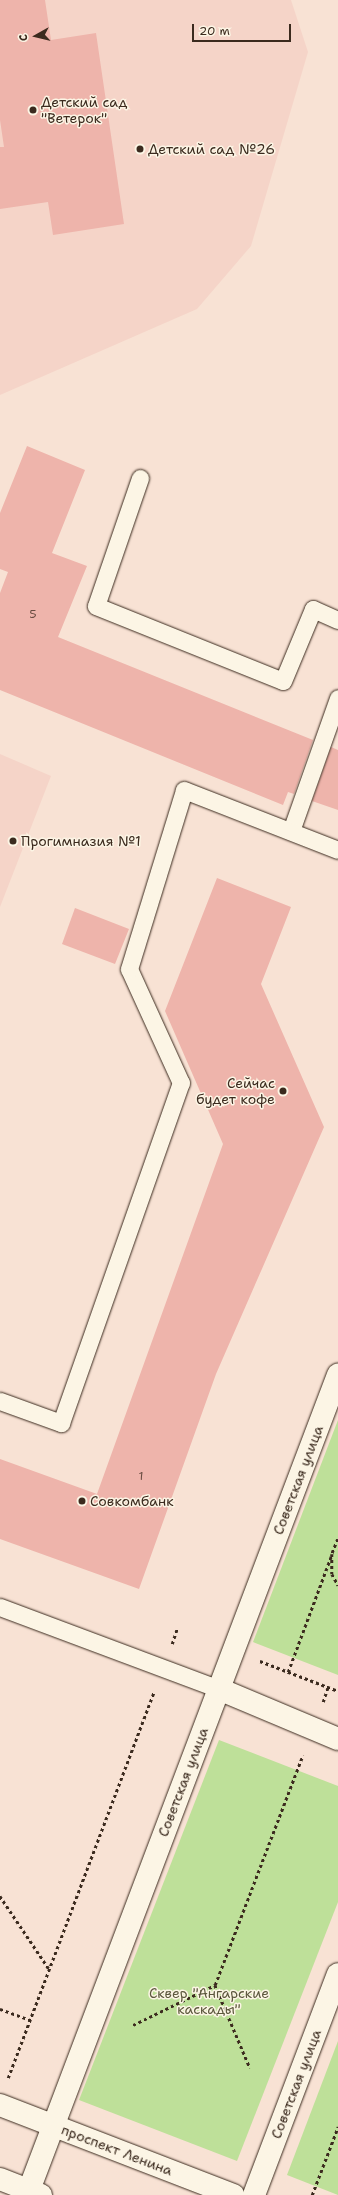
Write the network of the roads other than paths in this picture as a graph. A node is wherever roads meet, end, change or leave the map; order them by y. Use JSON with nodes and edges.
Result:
{"nodes":[{"id":1,"x":140,"y":478,"type":"dead end"},
{"id":2,"x":338,"y":620,"type":"edge"},
{"id":3,"x":338,"y":698,"type":"edge"},
{"id":4,"x":291,"y":831,"type":"junction"},
{"id":5,"x":338,"y":850,"type":"edge"},
{"id":6,"x":338,"y":1375,"type":"edge"},
{"id":7,"x":0,"y":1401,"type":"edge"},
{"id":8,"x":0,"y":1607,"type":"edge"},
{"id":9,"x":219,"y":1689,"type":"junction"},
{"id":10,"x":338,"y":1739,"type":"edge"},
{"id":11,"x":338,"y":1974,"type":"edge"},
{"id":12,"x":3,"y":2095,"type":"edge"},
{"id":13,"x":53,"y":2126,"type":"junction"},
{"id":14,"x":0,"y":2179,"type":"edge"},
{"id":15,"x":35,"y":2193,"type":"edge"},
{"id":16,"x":233,"y":2195,"type":"edge"},
{"id":17,"x":254,"y":2195,"type":"edge"}],
"edges":[{"from":1,"to":2,"type":"lane"},
{"from":3,"to":4,"type":"lane"},
{"from":4,"to":5,"type":"lane"},
{"from":4,"to":7,"type":"lane"},
{"from":6,"to":9,"type":"street","name":"Советская улица"},
{"from":8,"to":9,"type":"lane"},
{"from":9,"to":10,"type":"street"},
{"from":9,"to":13,"type":"street","name":"Советская улица"},
{"from":11,"to":17,"type":"street","name":"Советская улица"},
{"from":12,"to":13,"type":"street","name":"проспект Ленина"},
{"from":13,"to":15,"type":"street","name":"Советская улица"},
{"from":13,"to":16,"type":"street","name":"проспект Ленина"},
{"from":14,"to":15,"type":"street"}]}
